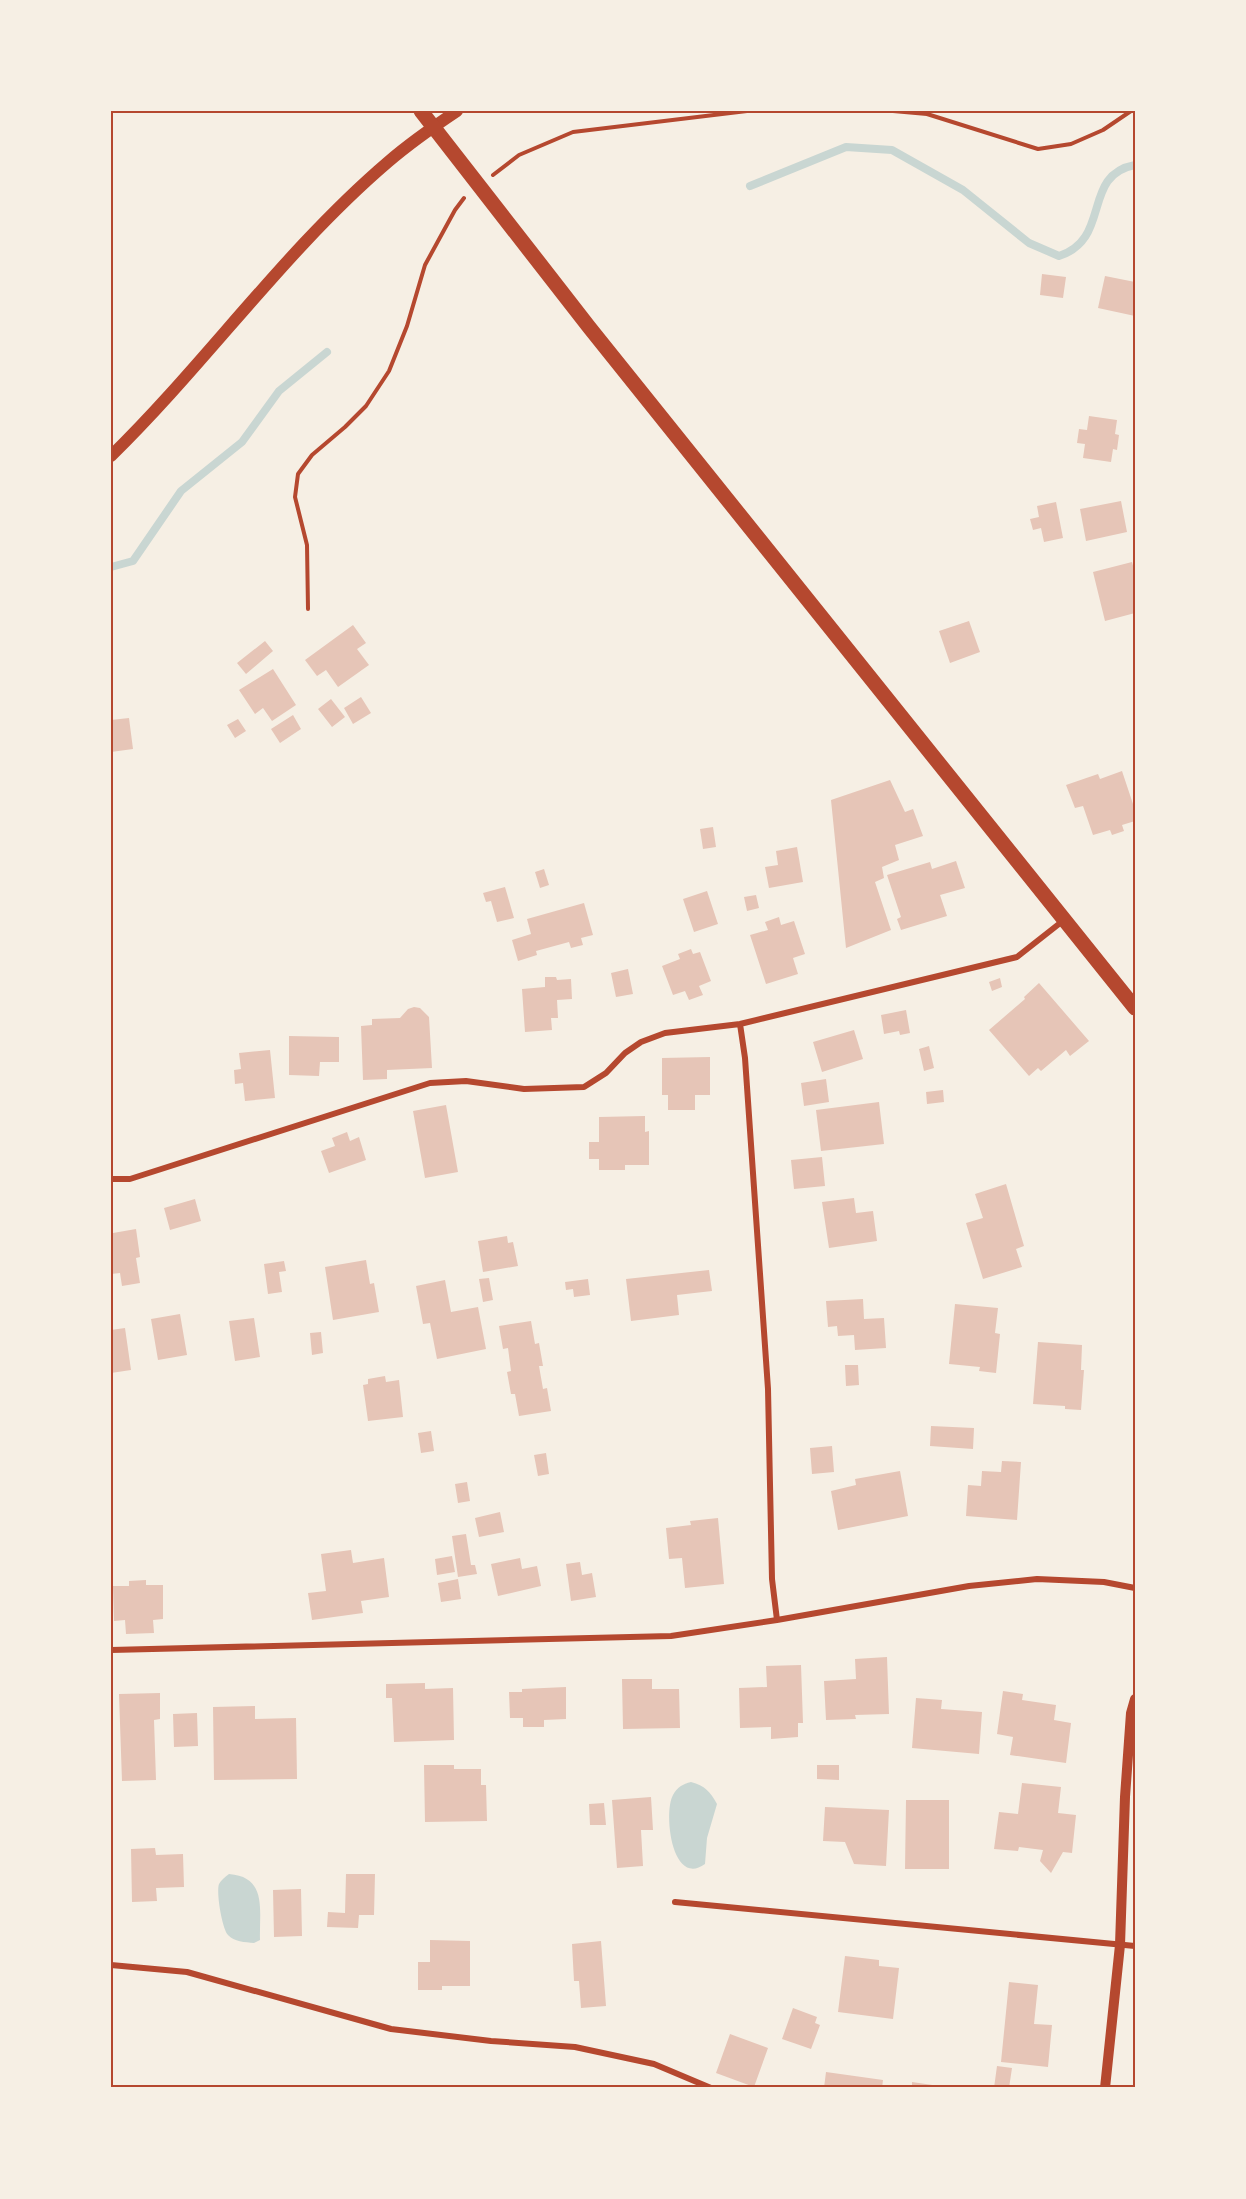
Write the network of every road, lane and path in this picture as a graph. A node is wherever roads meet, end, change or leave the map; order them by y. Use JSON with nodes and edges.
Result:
{"nodes":[{"id":1,"x":421,"y":111,"type":"edge"},
{"id":2,"x":457,"y":111,"type":"edge"},
{"id":3,"x":747,"y":111,"type":"edge"},
{"id":4,"x":893,"y":111,"type":"edge"},
{"id":5,"x":1131,"y":111,"type":"edge"},
{"id":6,"x":492,"y":176,"type":"dead end"},
{"id":7,"x":465,"y":196,"type":"dead end"},
{"id":8,"x":111,"y":456,"type":"edge"},
{"id":9,"x":308,"y":609,"type":"dead end"},
{"id":10,"x":1064,"y":919,"type":"junction"},
{"id":11,"x":1135,"y":1008,"type":"edge"},
{"id":12,"x":740,"y":1024,"type":"junction"},
{"id":13,"x":111,"y":1179,"type":"edge"},
{"id":14,"x":1135,"y":1588,"type":"edge"},
{"id":15,"x":777,"y":1620,"type":"junction"},
{"id":16,"x":111,"y":1650,"type":"edge"},
{"id":17,"x":1135,"y":1699,"type":"edge"},
{"id":18,"x":675,"y":1902,"type":"dead end"},
{"id":19,"x":1120,"y":1945,"type":"junction"},
{"id":20,"x":1135,"y":1946,"type":"edge"},
{"id":21,"x":111,"y":1965,"type":"edge"},
{"id":22,"x":711,"y":2088,"type":"edge"},
{"id":23,"x":1105,"y":2088,"type":"edge"}],
"edges":[{"from":1,"to":10,"type":"main road"},
{"from":2,"to":8,"type":"main road"},
{"from":3,"to":6,"type":"path"},
{"from":4,"to":5,"type":"path"},
{"from":7,"to":9,"type":"path"},
{"from":10,"to":11,"type":"main road"},
{"from":10,"to":12,"type":"street"},
{"from":12,"to":13,"type":"street"},
{"from":12,"to":15,"type":"street"},
{"from":14,"to":15,"type":"street"},
{"from":15,"to":16,"type":"street"},
{"from":17,"to":19,"type":"street"},
{"from":18,"to":19,"type":"street"},
{"from":19,"to":20,"type":"street"},
{"from":19,"to":23,"type":"street"},
{"from":21,"to":22,"type":"street"}]}
